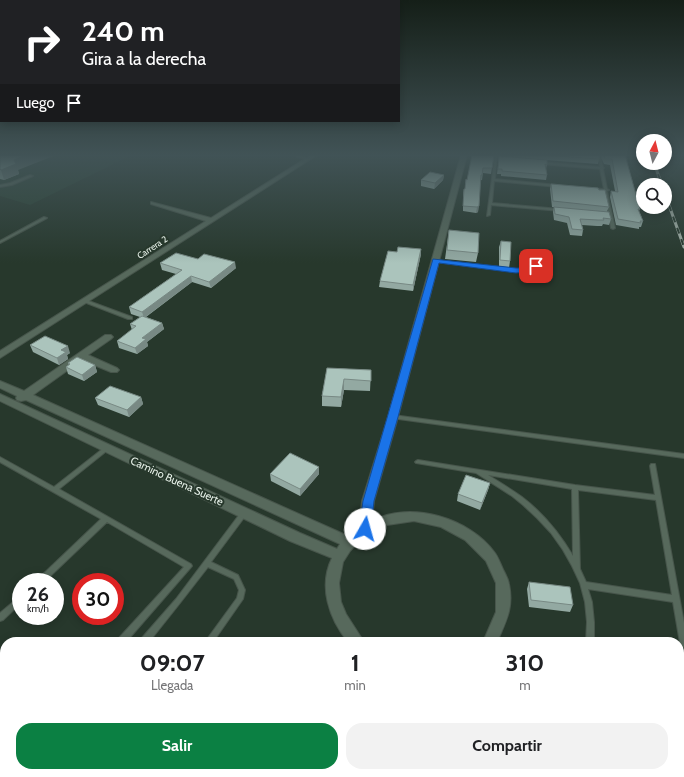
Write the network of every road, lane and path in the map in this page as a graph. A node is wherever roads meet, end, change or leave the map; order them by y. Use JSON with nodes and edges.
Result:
{"nodes":[{"id":1,"x":257,"y":191,"type":"edge"},
{"id":2,"x":454,"y":191,"type":"edge"},
{"id":3,"x":492,"y":191,"type":"edge"},
{"id":4,"x":607,"y":191,"type":"edge"},
{"id":5,"x":153,"y":203,"type":"dead end"},
{"id":6,"x":490,"y":204,"type":"junction"},
{"id":7,"x":565,"y":211,"type":"edge"},
{"id":8,"x":603,"y":214,"type":"edge"},
{"id":9,"x":488,"y":215,"type":"dead end"},
{"id":10,"x":611,"y":215,"type":"junction"},
{"id":11,"x":45,"y":218,"type":"dead end"},
{"id":12,"x":212,"y":220,"type":"junction"},
{"id":13,"x":613,"y":228,"type":"dead end"},
{"id":14,"x":0,"y":242,"type":"edge"},
{"id":15,"x":534,"y":252,"type":"dead end"},
{"id":16,"x":436,"y":261,"type":"junction"},
{"id":17,"x":85,"y":301,"type":"junction"},
{"id":18,"x":130,"y":318,"type":"dead end"},
{"id":19,"x":108,"y":338,"type":"dead end"},
{"id":20,"x":0,"y":355,"type":"edge"},
{"id":21,"x":82,"y":356,"type":"junction"},
{"id":22,"x":114,"y":370,"type":"dead end"},
{"id":23,"x":0,"y":384,"type":"edge"},
{"id":24,"x":24,"y":395,"type":"junction"},
{"id":25,"x":0,"y":397,"type":"edge"},
{"id":26,"x":13,"y":403,"type":"junction"},
{"id":27,"x":393,"y":417,"type":"junction"},
{"id":28,"x":117,"y":438,"type":"junction"},
{"id":29,"x":107,"y":448,"type":"junction"},
{"id":30,"x":684,"y":456,"type":"edge"},
{"id":31,"x":1,"y":462,"type":"edge"},
{"id":32,"x":418,"y":462,"type":"dead end"},
{"id":33,"x":653,"y":466,"type":"dead end"},
{"id":34,"x":476,"y":471,"type":"junction"},
{"id":35,"x":575,"y":487,"type":"junction"},
{"id":36,"x":54,"y":490,"type":"junction"},
{"id":37,"x":658,"y":498,"type":"junction"},
{"id":38,"x":244,"y":513,"type":"junction"},
{"id":39,"x":106,"y":519,"type":"junction"},
{"id":40,"x":365,"y":529,"type":"junction"},
{"id":41,"x":349,"y":542,"type":"junction"},
{"id":42,"x":340,"y":556,"type":"junction"},
{"id":43,"x":206,"y":563,"type":"junction"},
{"id":44,"x":577,"y":569,"type":"junction"},
{"id":45,"x":49,"y":573,"type":"edge"},
{"id":46,"x":584,"y":585,"type":"junction"},
{"id":47,"x":676,"y":599,"type":"junction"},
{"id":48,"x":12,"y":607,"type":"edge"},
{"id":49,"x":0,"y":618,"type":"edge"},
{"id":50,"x":126,"y":637,"type":"edge"},
{"id":51,"x":148,"y":637,"type":"edge"},
{"id":52,"x":213,"y":637,"type":"edge"},
{"id":53,"x":354,"y":637,"type":"edge"},
{"id":54,"x":493,"y":637,"type":"edge"},
{"id":55,"x":590,"y":637,"type":"edge"},
{"id":56,"x":683,"y":637,"type":"edge"}],
"edges":[{"from":1,"to":12,"type":"street","name":"Carrera 2"},
{"from":2,"to":16,"type":"street"},
{"from":3,"to":6,"type":"lane"},
{"from":4,"to":10,"type":"lane"},
{"from":5,"to":12,"type":"street"},
{"from":6,"to":7,"type":"lane"},
{"from":6,"to":9,"type":"lane"},
{"from":8,"to":10,"type":"lane"},
{"from":10,"to":13,"type":"lane"},
{"from":11,"to":14,"type":"lane"},
{"from":12,"to":17,"type":"street","name":"Carrera 2"},
{"from":15,"to":16,"type":"lane"},
{"from":16,"to":27,"type":"street"},
{"from":17,"to":18,"type":"lane"},
{"from":17,"to":20,"type":"street","name":"Carrera 2"},
{"from":19,"to":21,"type":"street"},
{"from":21,"to":22,"type":"street"},
{"from":21,"to":24,"type":"street"},
{"from":23,"to":24,"type":"street","name":"Camino Buena Suerte"},
{"from":24,"to":26,"type":"street"},
{"from":24,"to":28,"type":"street","name":"Camino Buena Suerte"},
{"from":25,"to":26,"type":"street","name":"Camino Buena Suerte"},
{"from":26,"to":29,"type":"street","name":"Camino Buena Suerte"},
{"from":27,"to":30,"type":"lane"},
{"from":27,"to":40,"type":"street"},
{"from":28,"to":29,"type":"street"},
{"from":28,"to":41,"type":"street","name":"Camino Buena Suerte"},
{"from":29,"to":36,"type":"lane"},
{"from":29,"to":38,"type":"street","name":"Camino Buena Suerte"},
{"from":31,"to":36,"type":"lane"},
{"from":32,"to":34,"type":"lane"},
{"from":33,"to":37,"type":"lane"},
{"from":34,"to":35,"type":"lane"},
{"from":34,"to":44,"type":"lane"},
{"from":35,"to":37,"type":"lane"},
{"from":35,"to":44,"type":"lane"},
{"from":36,"to":39,"type":"lane"},
{"from":37,"to":47,"type":"lane"},
{"from":38,"to":42,"type":"street","name":"Camino Buena Suerte"},
{"from":38,"to":43,"type":"lane"},
{"from":39,"to":45,"type":"lane"},
{"from":39,"to":50,"type":"lane"},
{"from":40,"to":41,"type":"street"},
{"from":40,"to":54,"type":"street"},
{"from":41,"to":42,"type":"street"},
{"from":42,"to":53,"type":"street"},
{"from":43,"to":51,"type":"lane"},
{"from":43,"to":52,"type":"lane"},
{"from":44,"to":46,"type":"lane"},
{"from":46,"to":47,"type":"lane"},
{"from":46,"to":55,"type":"lane"},
{"from":47,"to":56,"type":"lane"},
{"from":48,"to":49,"type":"lane"}]}
